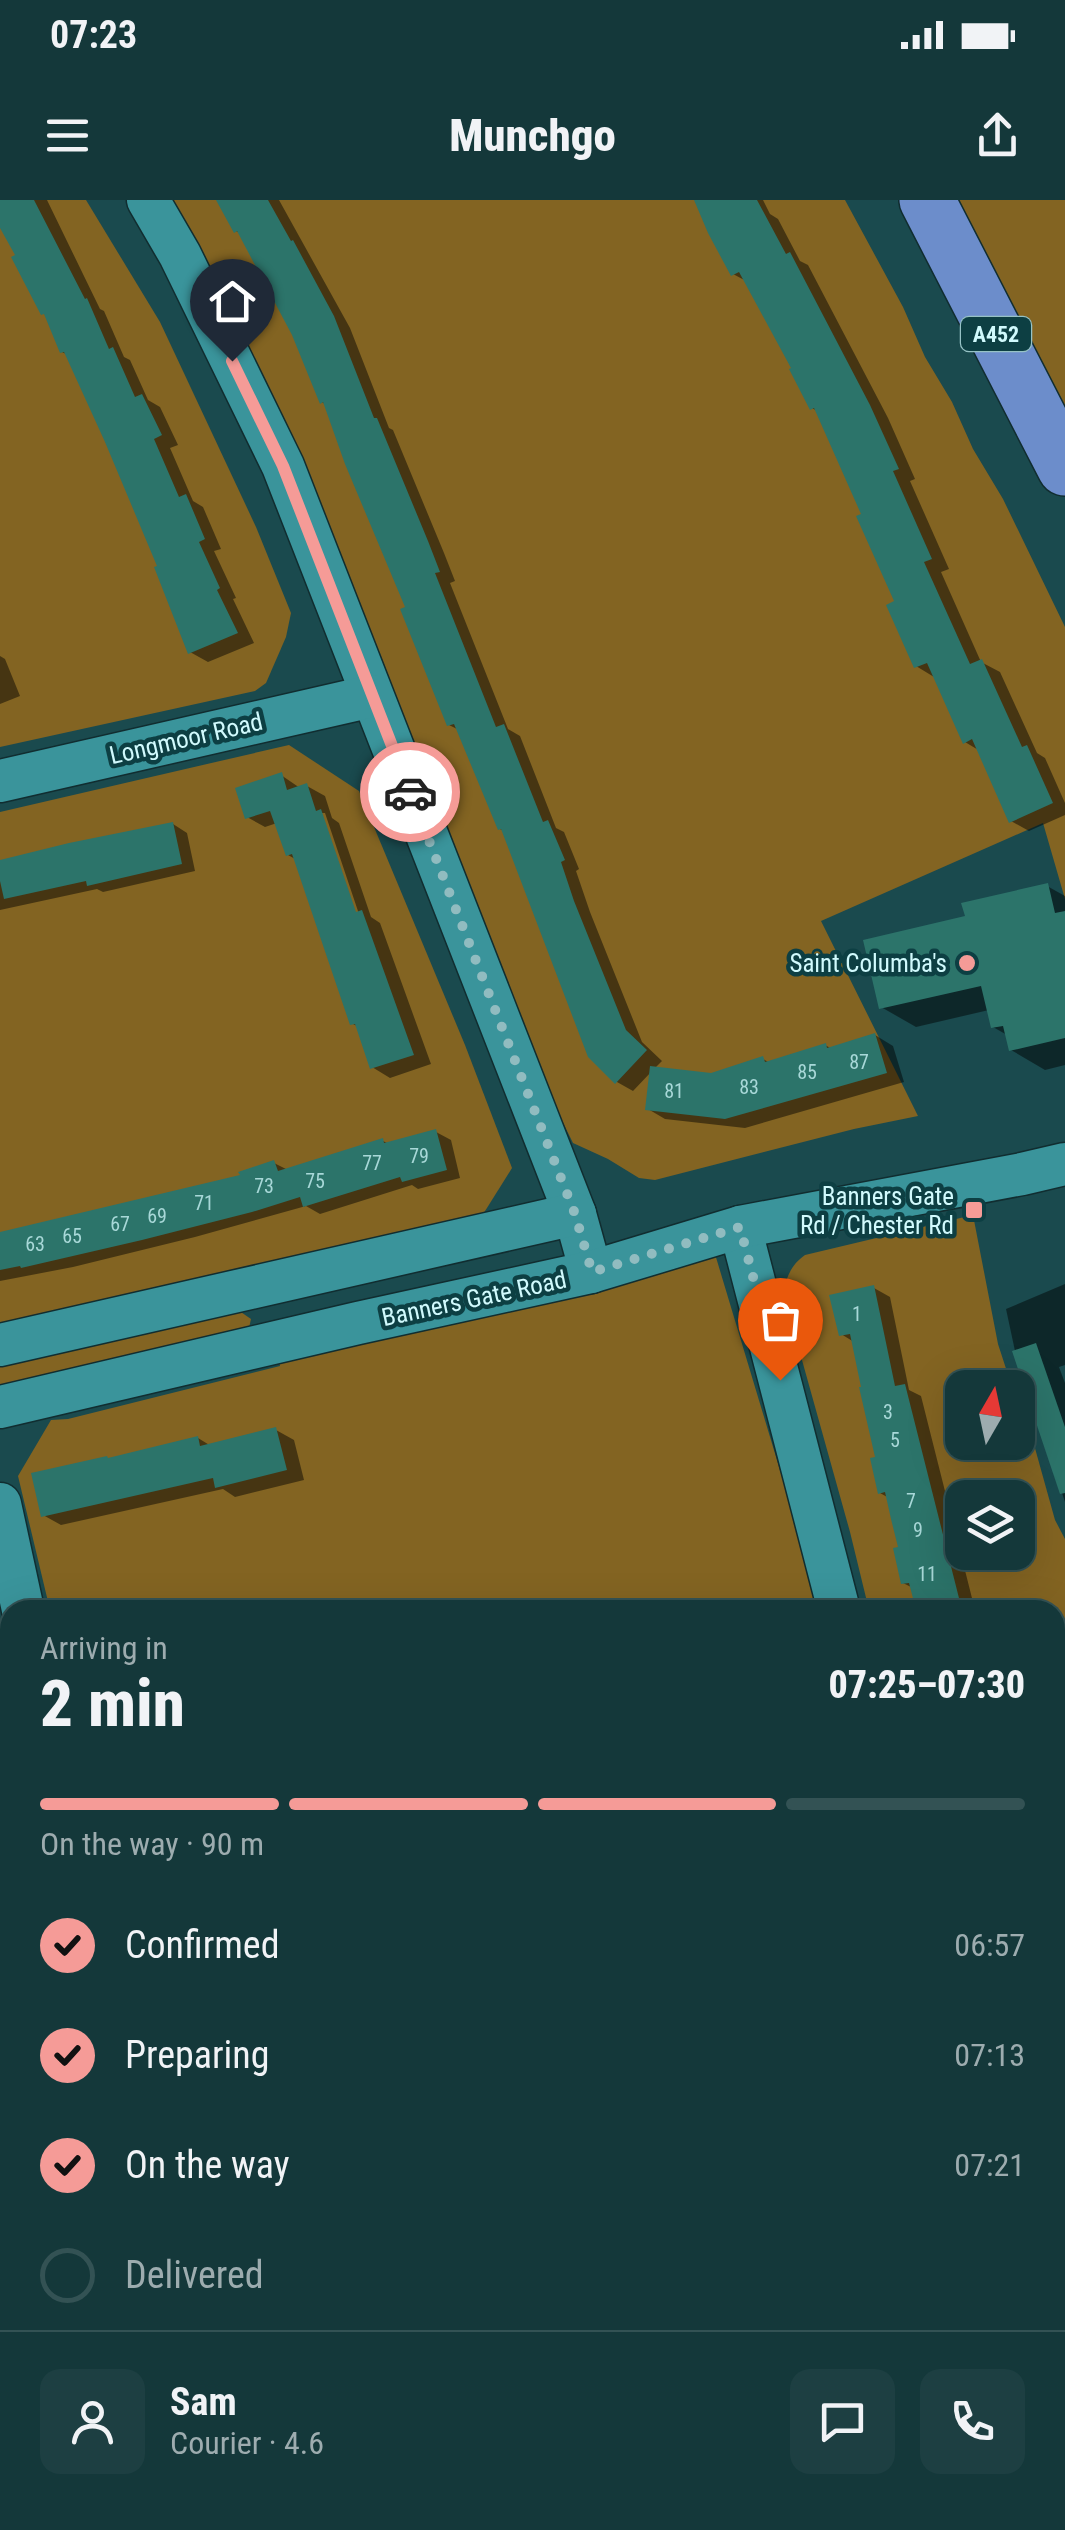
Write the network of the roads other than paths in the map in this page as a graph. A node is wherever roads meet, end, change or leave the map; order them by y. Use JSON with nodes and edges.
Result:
{"nodes":[{"id":1,"x":148,"y":200,"type":"edge"},
{"id":2,"x":926,"y":200,"type":"edge"},
{"id":3,"x":1065,"y":468,"type":"edge"},
{"id":4,"x":372,"y":696,"type":"junction"},
{"id":5,"x":0,"y":780,"type":"edge"},
{"id":6,"x":1065,"y":1164,"type":"edge"},
{"id":7,"x":575,"y":1214,"type":"junction"},
{"id":8,"x":740,"y":1227,"type":"junction"},
{"id":9,"x":592,"y":1272,"type":"junction"},
{"id":10,"x":0,"y":1345,"type":"edge"},
{"id":11,"x":0,"y":1406,"type":"edge"},
{"id":12,"x":0,"y":1504,"type":"edge"},
{"id":13,"x":21,"y":1600,"type":"edge"},
{"id":14,"x":836,"y":1600,"type":"edge"}],
"edges":[{"from":1,"to":4,"type":"street"},
{"from":2,"to":3,"type":"highway","number":"A452"},
{"from":4,"to":5,"type":"street","name":"Longmoor Road"},
{"from":4,"to":7,"type":"street"},
{"from":6,"to":8,"type":"street","name":"Banners Gate Road"},
{"from":7,"to":9,"type":"street"},
{"from":7,"to":10,"type":"street"},
{"from":8,"to":9,"type":"street","name":"Banners Gate Road"},
{"from":8,"to":14,"type":"street"},
{"from":9,"to":11,"type":"street","name":"Banners Gate Road"},
{"from":12,"to":13,"type":"street"}]}
